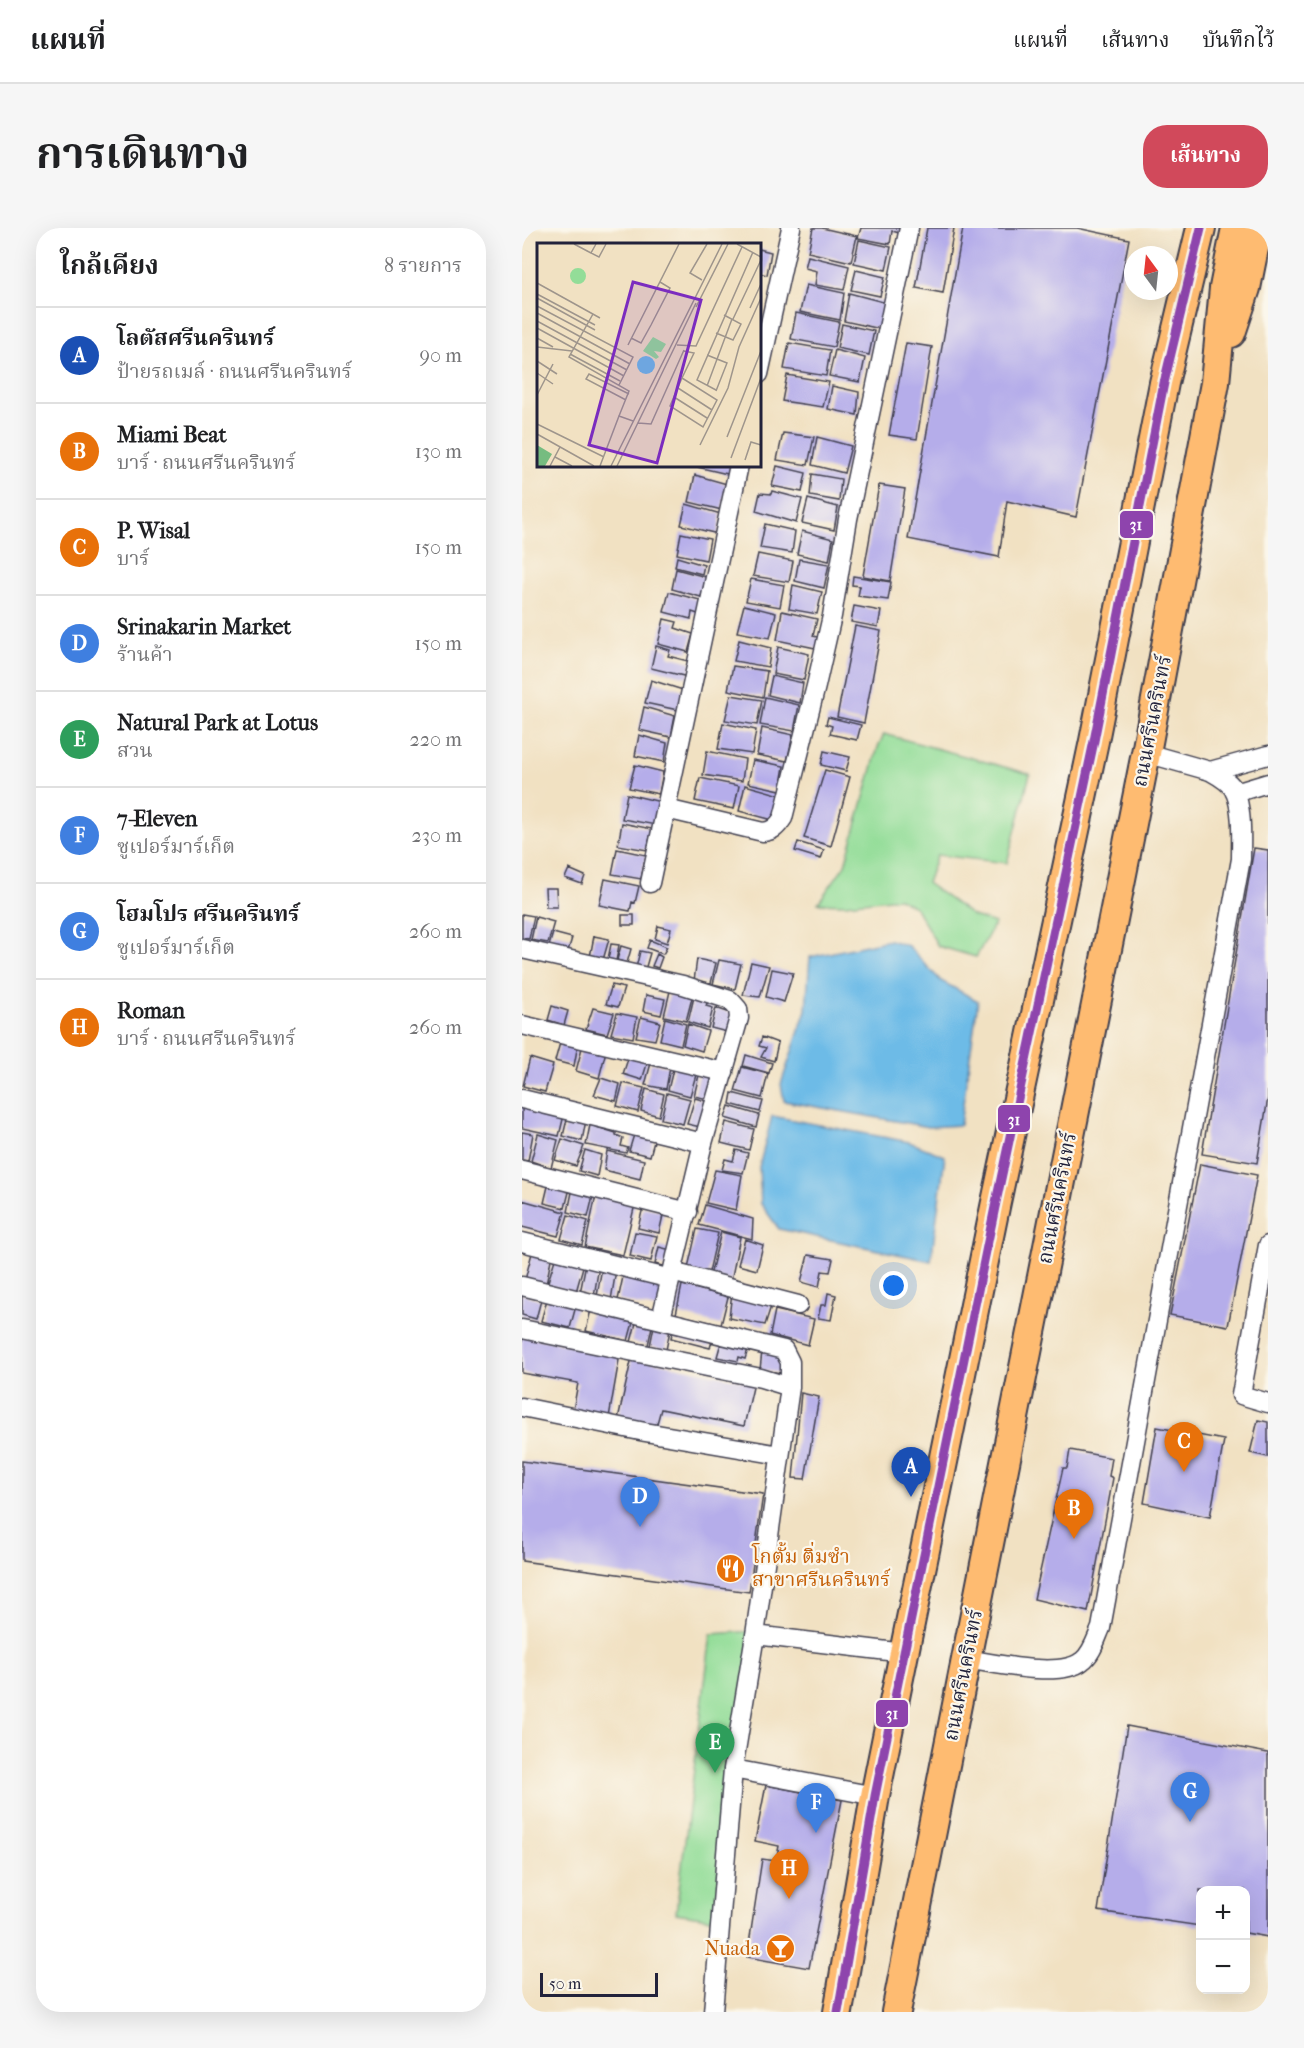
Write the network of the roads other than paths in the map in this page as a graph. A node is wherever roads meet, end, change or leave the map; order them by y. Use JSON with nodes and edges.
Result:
{"nodes":[{"id":1,"x":791,"y":228,"type":"edge"},
{"id":2,"x":909,"y":228,"type":"edge"},
{"id":3,"x":1184,"y":228,"type":"edge"},
{"id":4,"x":1201,"y":228,"type":"edge"},
{"id":5,"x":1236,"y":228,"type":"edge"},
{"id":6,"x":1258,"y":228,"type":"edge"},
{"id":7,"x":760,"y":370,"type":"edge"},
{"id":8,"x":1164,"y":383,"type":"junction"},
{"id":9,"x":1215,"y":383,"type":"junction"},
{"id":10,"x":739,"y":466,"type":"edge"},
{"id":11,"x":1146,"y":753,"type":"junction"},
{"id":12,"x":1268,"y":754,"type":"edge"},
{"id":13,"x":1210,"y":771,"type":"junction"},
{"id":14,"x":1268,"y":783,"type":"edge"},
{"id":15,"x":1235,"y":793,"type":"junction"},
{"id":16,"x":666,"y":809,"type":"junction"},
{"id":17,"x":650,"y":883,"type":"dead end"},
{"id":18,"x":522,"y":948,"type":"edge"},
{"id":19,"x":522,"y":1025,"type":"edge"},
{"id":20,"x":724,"y":1072,"type":"junction"},
{"id":21,"x":522,"y":1099,"type":"edge"},
{"id":22,"x":703,"y":1143,"type":"junction"},
{"id":23,"x":522,"y":1170,"type":"edge"},
{"id":24,"x":688,"y":1212,"type":"junction"},
{"id":25,"x":522,"y":1242,"type":"edge"},
{"id":26,"x":1268,"y":1245,"type":"edge"},
{"id":27,"x":672,"y":1275,"type":"junction"},
{"id":28,"x":522,"y":1286,"type":"edge"},
{"id":29,"x":1264,"y":1293,"type":"edge"},
{"id":30,"x":798,"y":1305,"type":"dead end"},
{"id":31,"x":661,"y":1319,"type":"junction"},
{"id":32,"x":522,"y":1329,"type":"edge"},
{"id":33,"x":790,"y":1387,"type":"junction"},
{"id":34,"x":1268,"y":1403,"type":"edge"},
{"id":35,"x":522,"y":1407,"type":"edge"},
{"id":36,"x":780,"y":1455,"type":"junction"},
{"id":37,"x":755,"y":1635,"type":"junction"},
{"id":38,"x":904,"y":1653,"type":"junction"},
{"id":39,"x":966,"y":1659,"type":"junction"},
{"id":40,"x":733,"y":1769,"type":"junction"},
{"id":41,"x":875,"y":1796,"type":"junction"},
{"id":42,"x":713,"y":2012,"type":"edge"},
{"id":43,"x":837,"y":2012,"type":"edge"},
{"id":44,"x":896,"y":2012,"type":"edge"}],
"edges":[{"from":1,"to":7,"type":"street"},
{"from":2,"to":16,"type":"street"},
{"from":3,"to":8,"type":"main road"},
{"from":4,"to":8,"type":"main road"},
{"from":5,"to":9,"type":"main road","name":"ถนนศรีนครินทร์"},
{"from":6,"to":9,"type":"main road","name":"ถนนศรีนครินทร์"},
{"from":8,"to":38,"type":"main road"},
{"from":9,"to":11,"type":"main road","name":"ถนนศรีนครินทร์"},
{"from":10,"to":16,"type":"street"},
{"from":11,"to":13,"type":"street"},
{"from":11,"to":39,"type":"main road","name":"ถนนศรีนครินทร์"},
{"from":12,"to":13,"type":"street"},
{"from":13,"to":15,"type":"street"},
{"from":14,"to":15,"type":"street"},
{"from":15,"to":39,"type":"street"},
{"from":16,"to":17,"type":"street"},
{"from":18,"to":20,"type":"street"},
{"from":19,"to":20,"type":"street"},
{"from":20,"to":22,"type":"street"},
{"from":21,"to":22,"type":"street"},
{"from":22,"to":24,"type":"street"},
{"from":23,"to":24,"type":"street"},
{"from":24,"to":27,"type":"street"},
{"from":25,"to":27,"type":"street"},
{"from":26,"to":29,"type":"street"},
{"from":27,"to":30,"type":"street"},
{"from":27,"to":31,"type":"street"},
{"from":28,"to":31,"type":"street"},
{"from":29,"to":34,"type":"street"},
{"from":31,"to":33,"type":"street"},
{"from":32,"to":33,"type":"street"},
{"from":33,"to":36,"type":"street"},
{"from":35,"to":36,"type":"street"},
{"from":36,"to":37,"type":"street"},
{"from":37,"to":38,"type":"street"},
{"from":37,"to":40,"type":"street"},
{"from":38,"to":41,"type":"main road"},
{"from":39,"to":44,"type":"main road","name":"ถนนศรีนครินทร์"},
{"from":40,"to":41,"type":"street"},
{"from":40,"to":42,"type":"street"},
{"from":41,"to":43,"type":"main road"}]}
